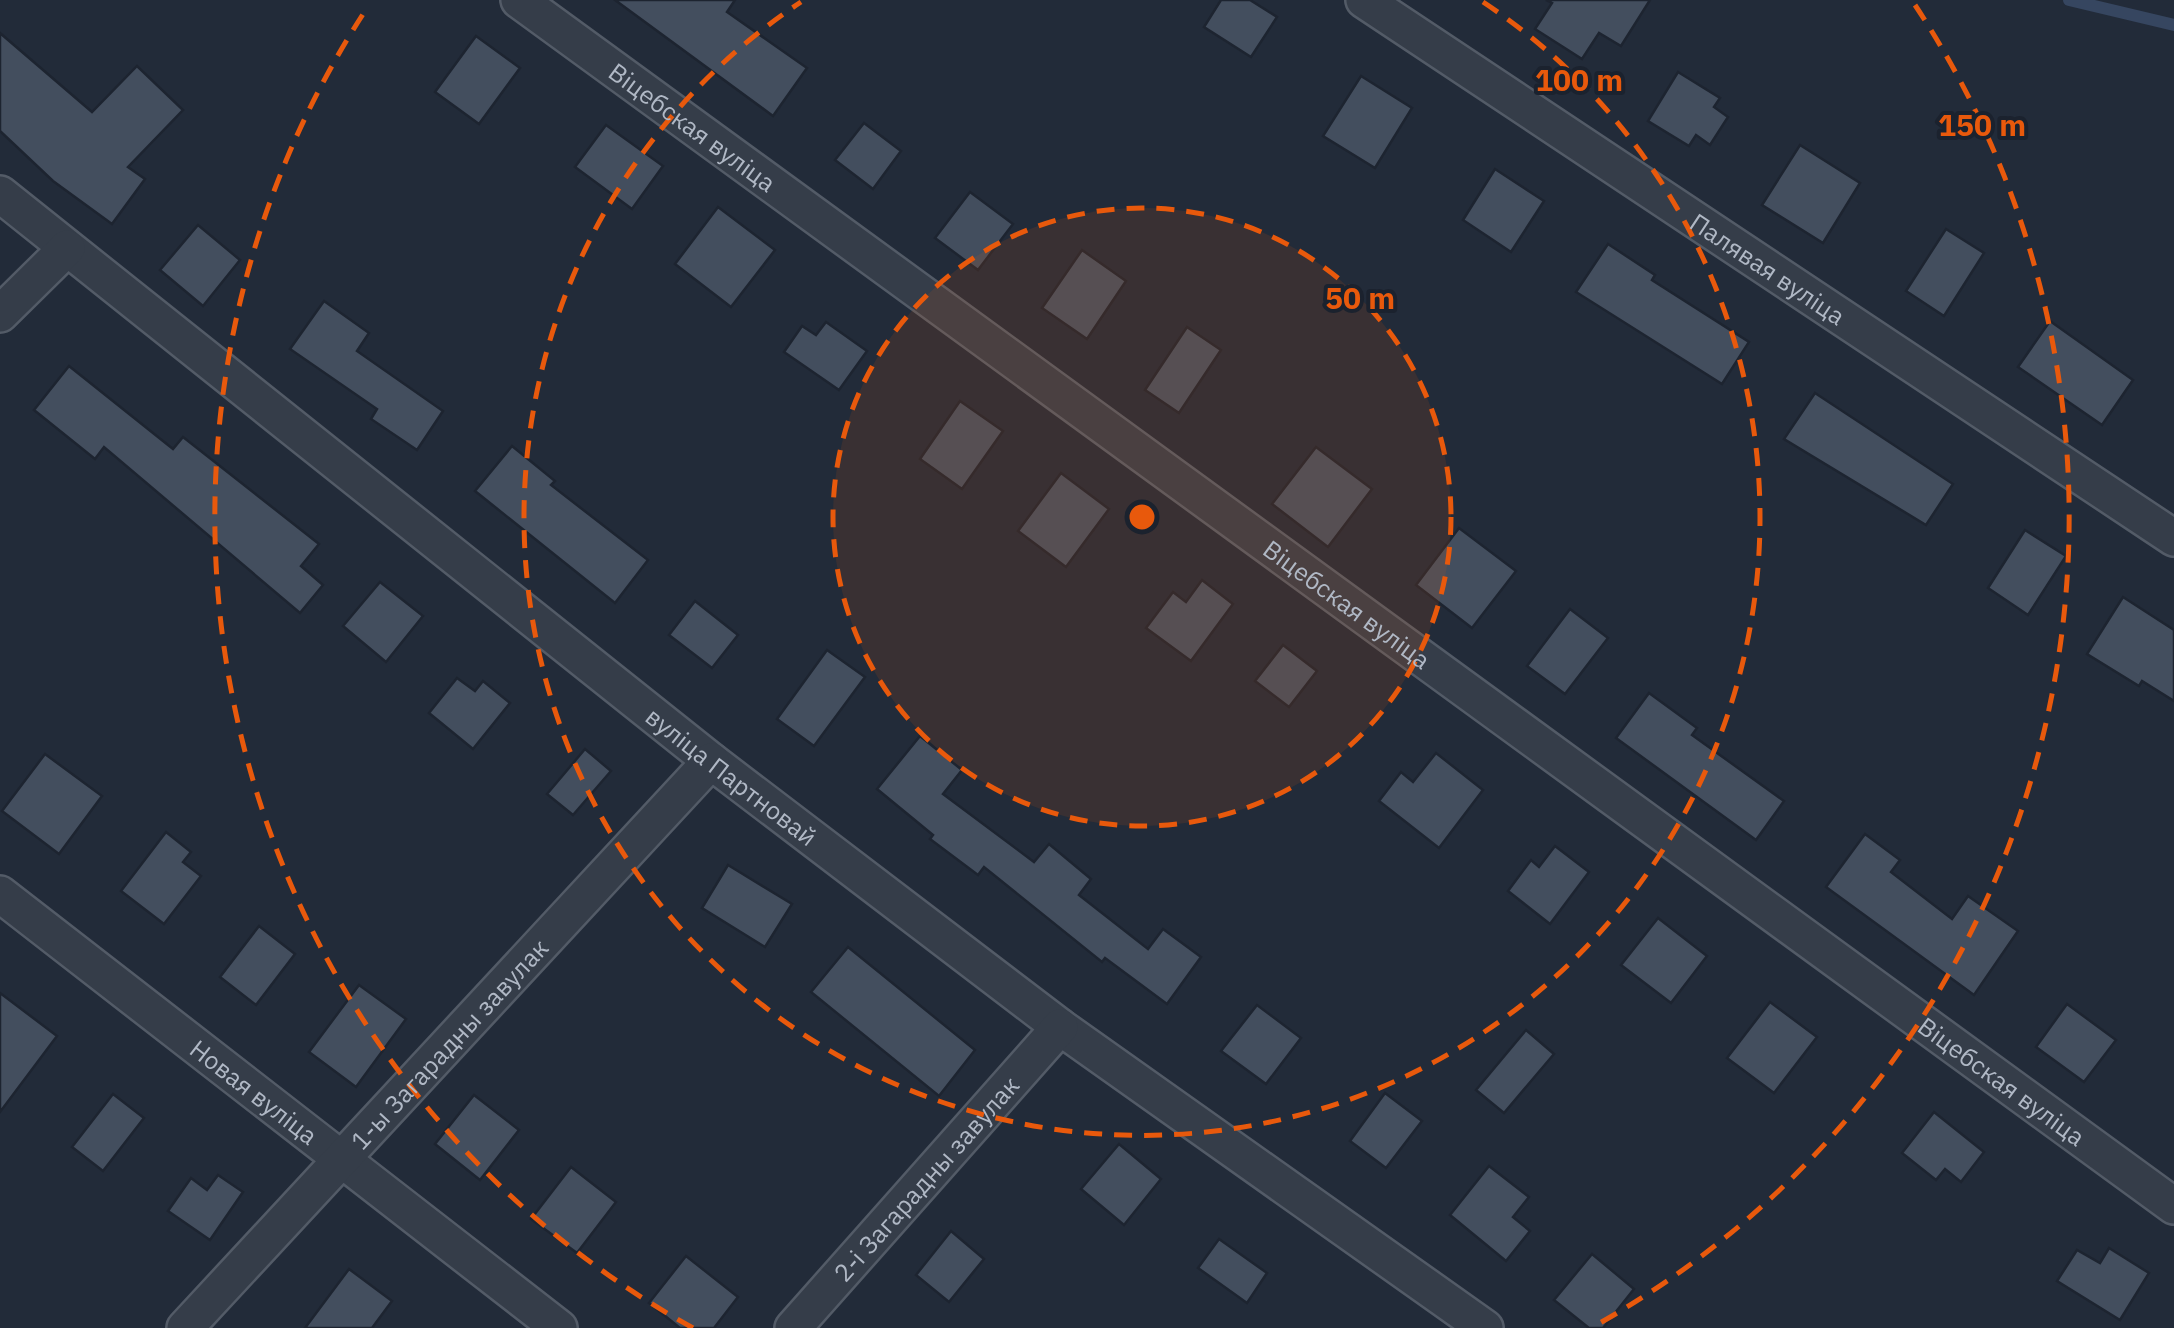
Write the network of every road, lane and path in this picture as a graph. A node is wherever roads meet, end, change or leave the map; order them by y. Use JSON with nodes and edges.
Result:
{"nodes":[{"id":1,"x":519,"y":0,"type":"edge"},
{"id":2,"x":1364,"y":0,"type":"edge"},
{"id":3,"x":0,"y":194,"type":"edge"},
{"id":4,"x":67,"y":248,"type":"junction"},
{"id":5,"x":0,"y":314,"type":"edge"},
{"id":6,"x":2174,"y":538,"type":"edge"},
{"id":7,"x":712,"y":762,"type":"junction"},
{"id":8,"x":0,"y":894,"type":"edge"},
{"id":9,"x":1060,"y":1027,"type":"junction"},
{"id":10,"x":345,"y":1160,"type":"junction"},
{"id":11,"x":2174,"y":1206,"type":"edge"},
{"id":12,"x":186,"y":1328,"type":"edge"},
{"id":13,"x":559,"y":1328,"type":"edge"},
{"id":14,"x":793,"y":1328,"type":"edge"},
{"id":15,"x":1485,"y":1328,"type":"edge"}],
"edges":[{"from":1,"to":11,"type":"street","name":"Віцебская вуліца"},
{"from":2,"to":6,"type":"street","name":"Палявая вуліца"},
{"from":3,"to":4,"type":"street","name":"вуліца Партновай"},
{"from":4,"to":5,"type":"street"},
{"from":4,"to":7,"type":"street","name":"вуліца Партновай"},
{"from":7,"to":9,"type":"street","name":"вуліца Партновай"},
{"from":7,"to":10,"type":"street","name":"1-ы Загарадны завулак"},
{"from":8,"to":10,"type":"street","name":"Новая вуліца"},
{"from":9,"to":14,"type":"street","name":"2-і Загарадны завулак"},
{"from":9,"to":15,"type":"street","name":"вуліца Партновай"},
{"from":10,"to":12,"type":"street","name":"1-ы Загарадны завулак"},
{"from":10,"to":13,"type":"street","name":"Новая вуліца"}]}
